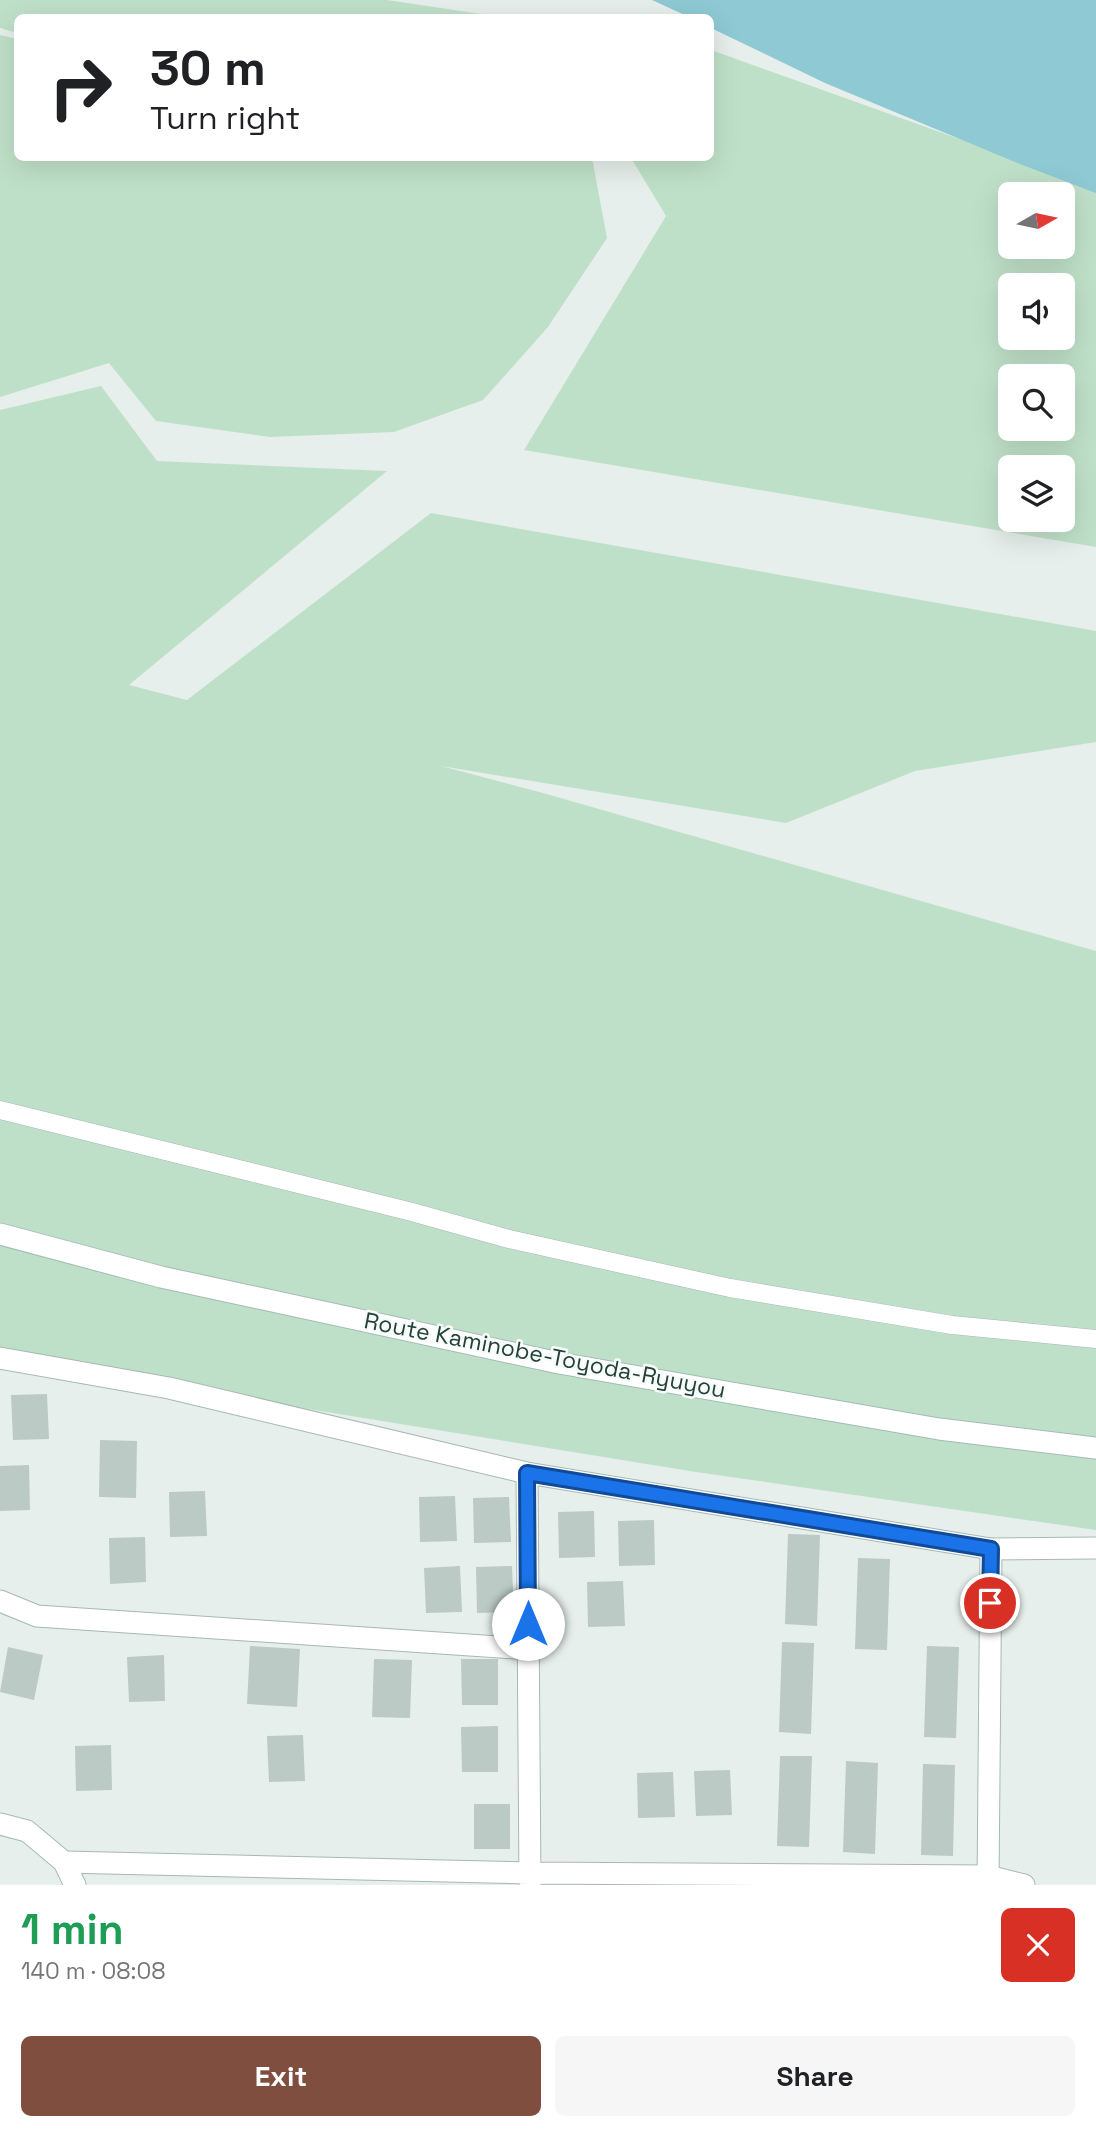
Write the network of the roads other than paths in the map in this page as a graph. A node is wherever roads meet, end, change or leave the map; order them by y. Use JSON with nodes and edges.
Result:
{"nodes":[{"id":1,"x":0,"y":1110,"type":"edge"},
{"id":2,"x":0,"y":1234,"type":"edge"},
{"id":3,"x":1096,"y":1339,"type":"edge"},
{"id":4,"x":0,"y":1358,"type":"edge"},
{"id":5,"x":1096,"y":1447,"type":"edge"},
{"id":6,"x":527,"y":1473,"type":"junction"},
{"id":7,"x":1096,"y":1548,"type":"edge"},
{"id":8,"x":991,"y":1549,"type":"junction"},
{"id":9,"x":0,"y":1601,"type":"edge"},
{"id":10,"x":529,"y":1649,"type":"junction"},
{"id":11,"x":0,"y":1824,"type":"edge"},
{"id":12,"x":64,"y":1861,"type":"junction"},
{"id":13,"x":531,"y":1879,"type":"edge"},
{"id":14,"x":988,"y":1880,"type":"edge"},
{"id":15,"x":75,"y":1885,"type":"edge"},
{"id":16,"x":1024,"y":1885,"type":"edge"}],
"edges":[{"from":1,"to":3,"type":"lane"},
{"from":2,"to":5,"type":"street","name":"Route Kaminobe-Toyoda-Ryuyou"},
{"from":4,"to":6,"type":"street"},
{"from":6,"to":8,"type":"street"},
{"from":6,"to":10,"type":"street"},
{"from":7,"to":8,"type":"street"},
{"from":8,"to":14,"type":"street"},
{"from":9,"to":10,"type":"street"},
{"from":10,"to":13,"type":"street"},
{"from":11,"to":12,"type":"street"},
{"from":12,"to":13,"type":"street"},
{"from":12,"to":15,"type":"street"},
{"from":13,"to":14,"type":"street"},
{"from":14,"to":16,"type":"street"}]}
